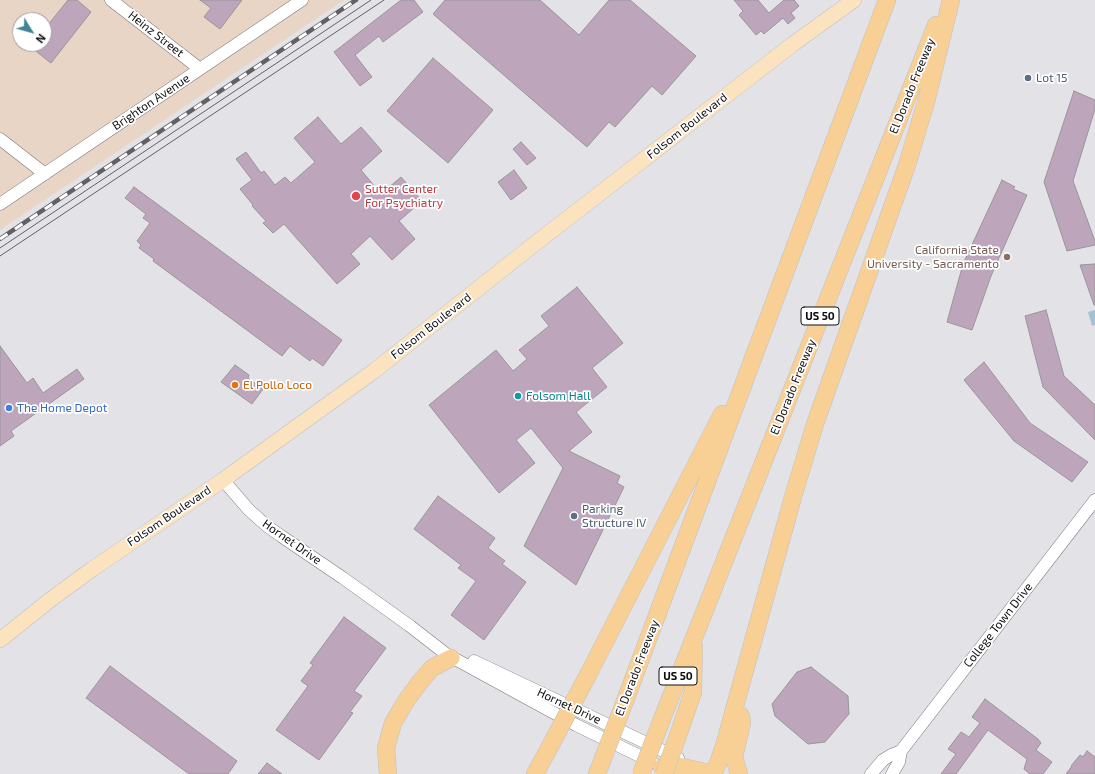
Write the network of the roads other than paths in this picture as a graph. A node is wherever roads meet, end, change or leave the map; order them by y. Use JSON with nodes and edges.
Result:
{"nodes":[{"id":1,"x":111,"y":0,"type":"edge"},
{"id":2,"x":302,"y":0,"type":"edge"},
{"id":3,"x":854,"y":0,"type":"edge"},
{"id":4,"x":946,"y":0,"type":"edge"},
{"id":5,"x":951,"y":0,"type":"edge"},
{"id":6,"x":884,"y":6,"type":"edge"},
{"id":7,"x":200,"y":69,"type":"junction"},
{"id":8,"x":0,"y":139,"type":"edge"},
{"id":9,"x":45,"y":174,"type":"junction"},
{"id":10,"x":0,"y":204,"type":"edge"},
{"id":11,"x":758,"y":344,"type":"junction"},
{"id":12,"x":223,"y":480,"type":"junction"},
{"id":13,"x":1095,"y":500,"type":"edge"},
{"id":14,"x":695,"y":633,"type":"junction"},
{"id":15,"x":426,"y":638,"type":"junction"},
{"id":16,"x":0,"y":640,"type":"edge"},
{"id":17,"x":451,"y":658,"type":"junction"},
{"id":18,"x":739,"y":692,"type":"junction"},
{"id":19,"x":901,"y":751,"type":"junction"},
{"id":20,"x":599,"y":768,"type":"edge"},
{"id":21,"x":536,"y":772,"type":"edge"},
{"id":22,"x":668,"y":772,"type":"edge"},
{"id":23,"x":388,"y":774,"type":"edge"},
{"id":24,"x":640,"y":774,"type":"edge"},
{"id":25,"x":713,"y":774,"type":"edge"},
{"id":26,"x":739,"y":774,"type":"edge"},
{"id":27,"x":871,"y":774,"type":"edge"},
{"id":28,"x":892,"y":774,"type":"edge"}],
"edges":[{"from":1,"to":7,"type":"street","name":"Heinz Street"},
{"from":2,"to":7,"type":"street","name":"Brighton Avenue"},
{"from":3,"to":12,"type":"main road","name":"Folsom Boulevard"},
{"from":4,"to":14,"type":"highway","name":"El Dorado Freeway","number":"US 50"},
{"from":5,"to":18,"type":"highway"},
{"from":6,"to":11,"type":"highway","name":"El Dorado Freeway"},
{"from":7,"to":9,"type":"street","name":"Brighton Avenue"},
{"from":8,"to":9,"type":"street"},
{"from":9,"to":10,"type":"street","name":"Brighton Avenue"},
{"from":11,"to":20,"type":"highway","name":"El Dorado Freeway","bridge":true},
{"from":11,"to":21,"type":"highway","bridge":true},
{"from":12,"to":15,"type":"street","name":"Hornet Drive"},
{"from":12,"to":16,"type":"main road","name":"Folsom Boulevard"},
{"from":13,"to":19,"type":"street","name":"College Town Drive"},
{"from":14,"to":22,"type":"highway","bridge":true},
{"from":14,"to":24,"type":"highway","name":"El Dorado Freeway","number":"US 50","bridge":true},
{"from":15,"to":17,"type":"street","name":"Hornet Drive"},
{"from":15,"to":25,"type":"street","name":"Hornet Drive"},
{"from":17,"to":22,"type":"street","name":"Hornet Drive"},
{"from":17,"to":23,"type":"highway"},
{"from":18,"to":25,"type":"highway"},
{"from":18,"to":26,"type":"highway"},
{"from":19,"to":27,"type":"street","name":"College Town Drive"},
{"from":19,"to":28,"type":"street","name":"College Town Drive"},
{"from":22,"to":25,"type":"highway"}]}
